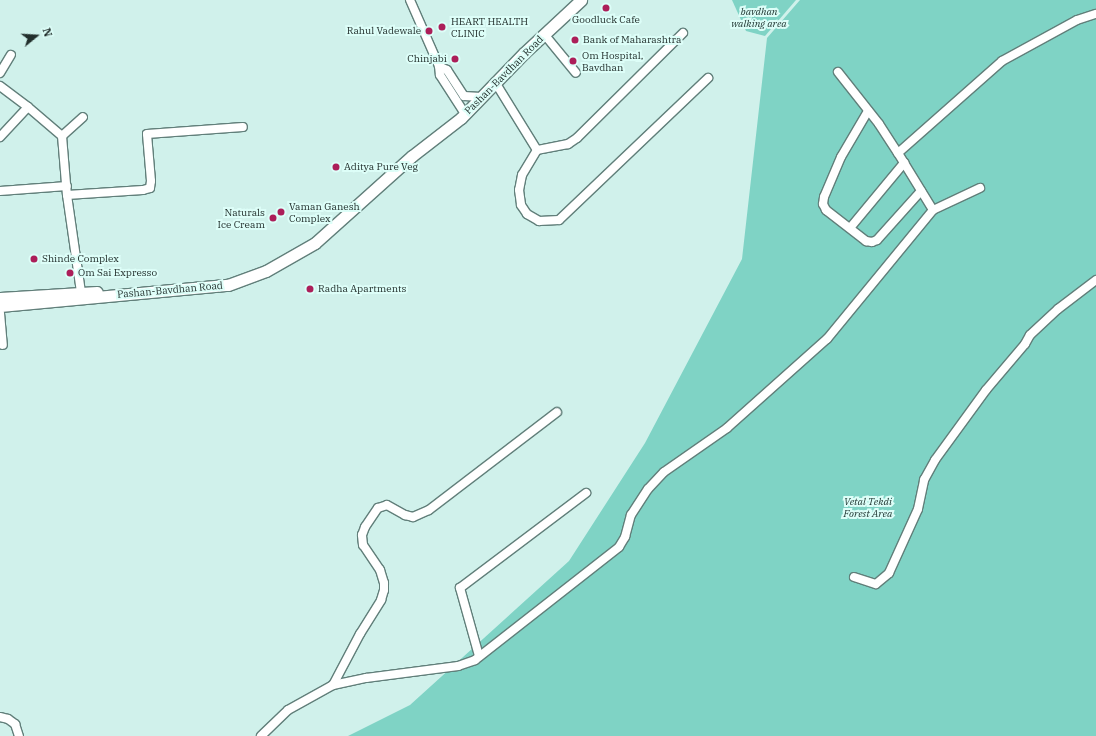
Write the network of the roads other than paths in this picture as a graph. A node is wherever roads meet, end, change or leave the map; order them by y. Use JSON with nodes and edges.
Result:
{"nodes":[{"id":1,"x":410,"y":0,"type":"edge"},
{"id":2,"x":581,"y":0,"type":"edge"},
{"id":3,"x":1096,"y":14,"type":"edge"},
{"id":4,"x":683,"y":33,"type":"dead end"},
{"id":5,"x":544,"y":34,"type":"junction"},
{"id":6,"x":11,"y":55,"type":"dead end"},
{"id":7,"x":439,"y":66,"type":"junction"},
{"id":8,"x":838,"y":72,"type":"dead end"},
{"id":9,"x":0,"y":73,"type":"edge"},
{"id":10,"x":576,"y":73,"type":"dead end"},
{"id":11,"x":708,"y":78,"type":"dead end"},
{"id":12,"x":496,"y":82,"type":"junction"},
{"id":13,"x":0,"y":86,"type":"edge"},
{"id":14,"x":481,"y":97,"type":"junction"},
{"id":15,"x":28,"y":107,"type":"junction"},
{"id":16,"x":868,"y":111,"type":"junction"},
{"id":17,"x":465,"y":114,"type":"junction"},
{"id":18,"x":83,"y":118,"type":"dead end"},
{"id":19,"x":243,"y":127,"type":"dead end"},
{"id":20,"x":62,"y":136,"type":"junction"},
{"id":21,"x":0,"y":137,"type":"edge"},
{"id":22,"x":537,"y":150,"type":"junction"},
{"id":23,"x":898,"y":153,"type":"junction"},
{"id":24,"x":904,"y":163,"type":"junction"},
{"id":25,"x":67,"y":186,"type":"junction"},
{"id":26,"x":980,"y":188,"type":"dead end"},
{"id":27,"x":0,"y":191,"type":"edge"},
{"id":28,"x":921,"y":191,"type":"junction"},
{"id":29,"x":67,"y":195,"type":"junction"},
{"id":30,"x":932,"y":210,"type":"junction"},
{"id":31,"x":850,"y":228,"type":"junction"},
{"id":32,"x":1096,"y":280,"type":"edge"},
{"id":33,"x":81,"y":292,"type":"junction"},
{"id":34,"x":111,"y":295,"type":"junction"},
{"id":35,"x":0,"y":298,"type":"edge"},
{"id":36,"x":0,"y":306,"type":"edge"},
{"id":37,"x":0,"y":313,"type":"edge"},
{"id":38,"x":3,"y":345,"type":"dead end"},
{"id":39,"x":557,"y":412,"type":"dead end"},
{"id":40,"x":586,"y":493,"type":"dead end"},
{"id":41,"x":854,"y":577,"type":"dead end"},
{"id":42,"x":479,"y":656,"type":"junction"},
{"id":43,"x":333,"y":685,"type":"junction"},
{"id":44,"x":0,"y":717,"type":"edge"},
{"id":45,"x":19,"y":736,"type":"edge"},
{"id":46,"x":261,"y":736,"type":"edge"}],
"edges":[{"from":1,"to":7,"type":"street"},
{"from":2,"to":5,"type":"main road","name":"Pashan-Bavdhan Road"},
{"from":3,"to":23,"type":"street"},
{"from":4,"to":22,"type":"street"},
{"from":5,"to":10,"type":"street"},
{"from":5,"to":12,"type":"main road","name":"Pashan-Bavdhan Road"},
{"from":6,"to":9,"type":"street"},
{"from":7,"to":14,"type":"street"},
{"from":7,"to":17,"type":"street"},
{"from":8,"to":16,"type":"street"},
{"from":11,"to":22,"type":"street"},
{"from":12,"to":14,"type":"main road","name":"Pashan-Bavdhan Road"},
{"from":12,"to":22,"type":"street"},
{"from":13,"to":15,"type":"street"},
{"from":14,"to":17,"type":"main road","name":"Pashan-Bavdhan Road"},
{"from":15,"to":20,"type":"street"},
{"from":15,"to":21,"type":"street"},
{"from":16,"to":23,"type":"street"},
{"from":16,"to":31,"type":"street"},
{"from":17,"to":34,"type":"main road","name":"Pashan-Bavdhan Road"},
{"from":18,"to":20,"type":"street"},
{"from":19,"to":29,"type":"street"},
{"from":20,"to":25,"type":"street"},
{"from":23,"to":24,"type":"street"},
{"from":24,"to":28,"type":"street"},
{"from":24,"to":31,"type":"street"},
{"from":25,"to":27,"type":"street"},
{"from":25,"to":29,"type":"street"},
{"from":26,"to":30,"type":"street"},
{"from":28,"to":30,"type":"street"},
{"from":28,"to":31,"type":"street"},
{"from":29,"to":33,"type":"street"},
{"from":30,"to":42,"type":"street"},
{"from":32,"to":41,"type":"street"},
{"from":33,"to":34,"type":"main road","name":"Pashan-Bavdhan Road"},
{"from":33,"to":35,"type":"main road","name":"Pashan-Bavdhan Road"},
{"from":34,"to":36,"type":"main road","name":"Pashan-Bavdhan Road"},
{"from":37,"to":38,"type":"street"},
{"from":39,"to":43,"type":"street"},
{"from":40,"to":42,"type":"street"},
{"from":42,"to":43,"type":"street"},
{"from":43,"to":46,"type":"street"},
{"from":44,"to":45,"type":"street"}]}
